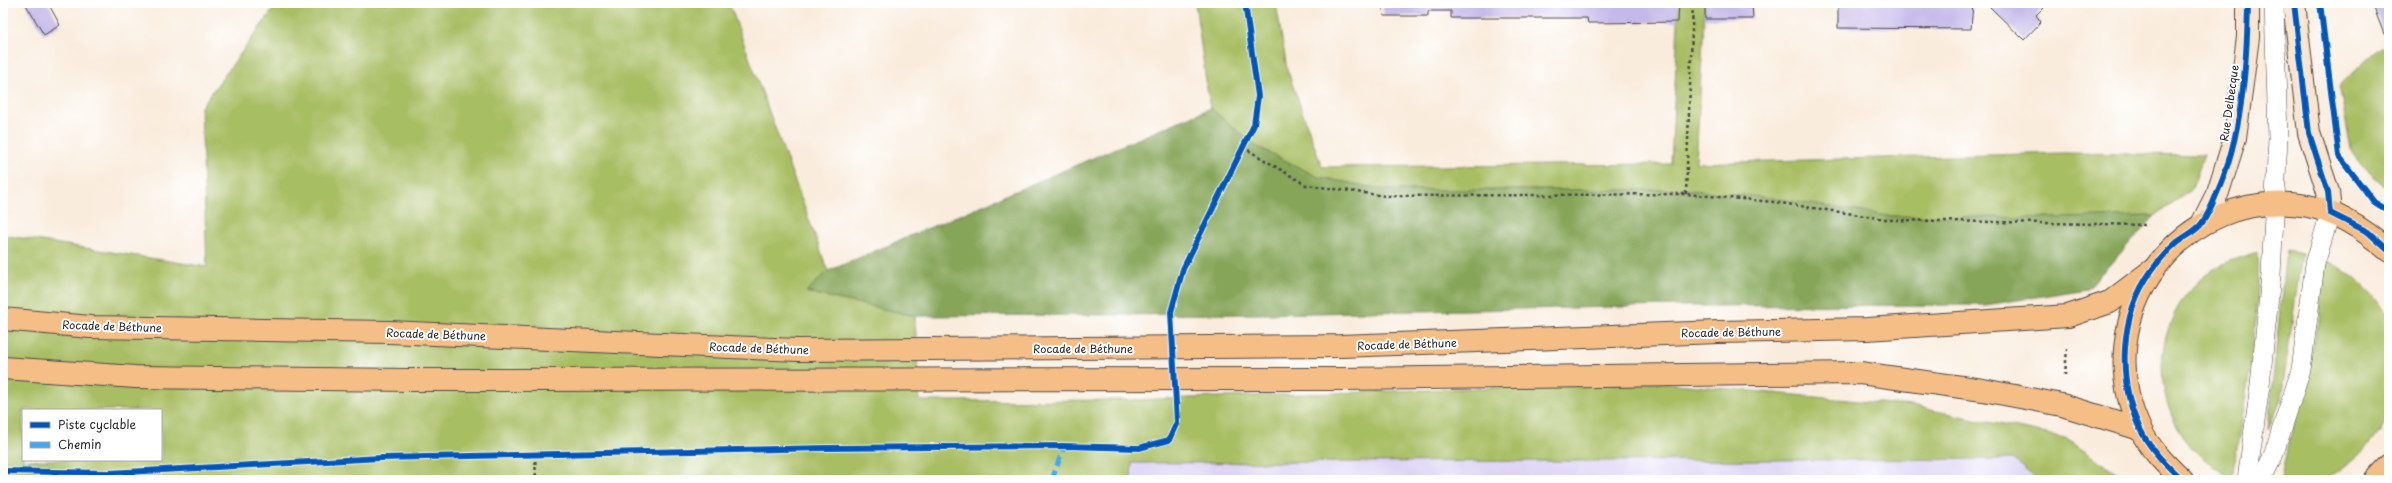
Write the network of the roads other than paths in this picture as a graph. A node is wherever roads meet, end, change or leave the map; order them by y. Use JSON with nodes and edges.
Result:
{"nodes":[{"id":1,"x":2248,"y":3,"type":"edge"},
{"id":2,"x":2274,"y":3,"type":"edge"},
{"id":3,"x":2294,"y":3,"type":"edge"},
{"id":4,"x":2274,"y":204,"type":"junction"},
{"id":5,"x":2330,"y":213,"type":"junction"},
{"id":6,"x":2202,"y":224,"type":"junction"},
{"id":7,"x":2389,"y":251,"type":"edge"},
{"id":8,"x":2151,"y":271,"type":"junction"},
{"id":9,"x":3,"y":318,"type":"edge"},
{"id":10,"x":3,"y":368,"type":"edge"},
{"id":11,"x":2140,"y":429,"type":"junction"},
{"id":12,"x":2389,"y":465,"type":"edge"},
{"id":13,"x":2182,"y":480,"type":"edge"},
{"id":14,"x":2247,"y":480,"type":"edge"},
{"id":15,"x":2261,"y":480,"type":"edge"},
{"id":16,"x":2375,"y":480,"type":"edge"}],
"edges":[{"from":1,"to":6,"type":"street","name":"Rue Delbecque"},
{"from":2,"to":4,"type":"lane"},
{"from":3,"to":5,"type":"street"},
{"from":4,"to":5,"type":"main road"},
{"from":4,"to":6,"type":"main road"},
{"from":4,"to":14,"type":"lane"},
{"from":5,"to":7,"type":"main road"},
{"from":5,"to":15,"type":"lane"},
{"from":6,"to":8,"type":"main road"},
{"from":8,"to":9,"type":"main road","name":"Rocade de Béthune"},
{"from":8,"to":11,"type":"main road"},
{"from":10,"to":11,"type":"main road"},
{"from":11,"to":13,"type":"main road"},
{"from":12,"to":16,"type":"main road"}]}
